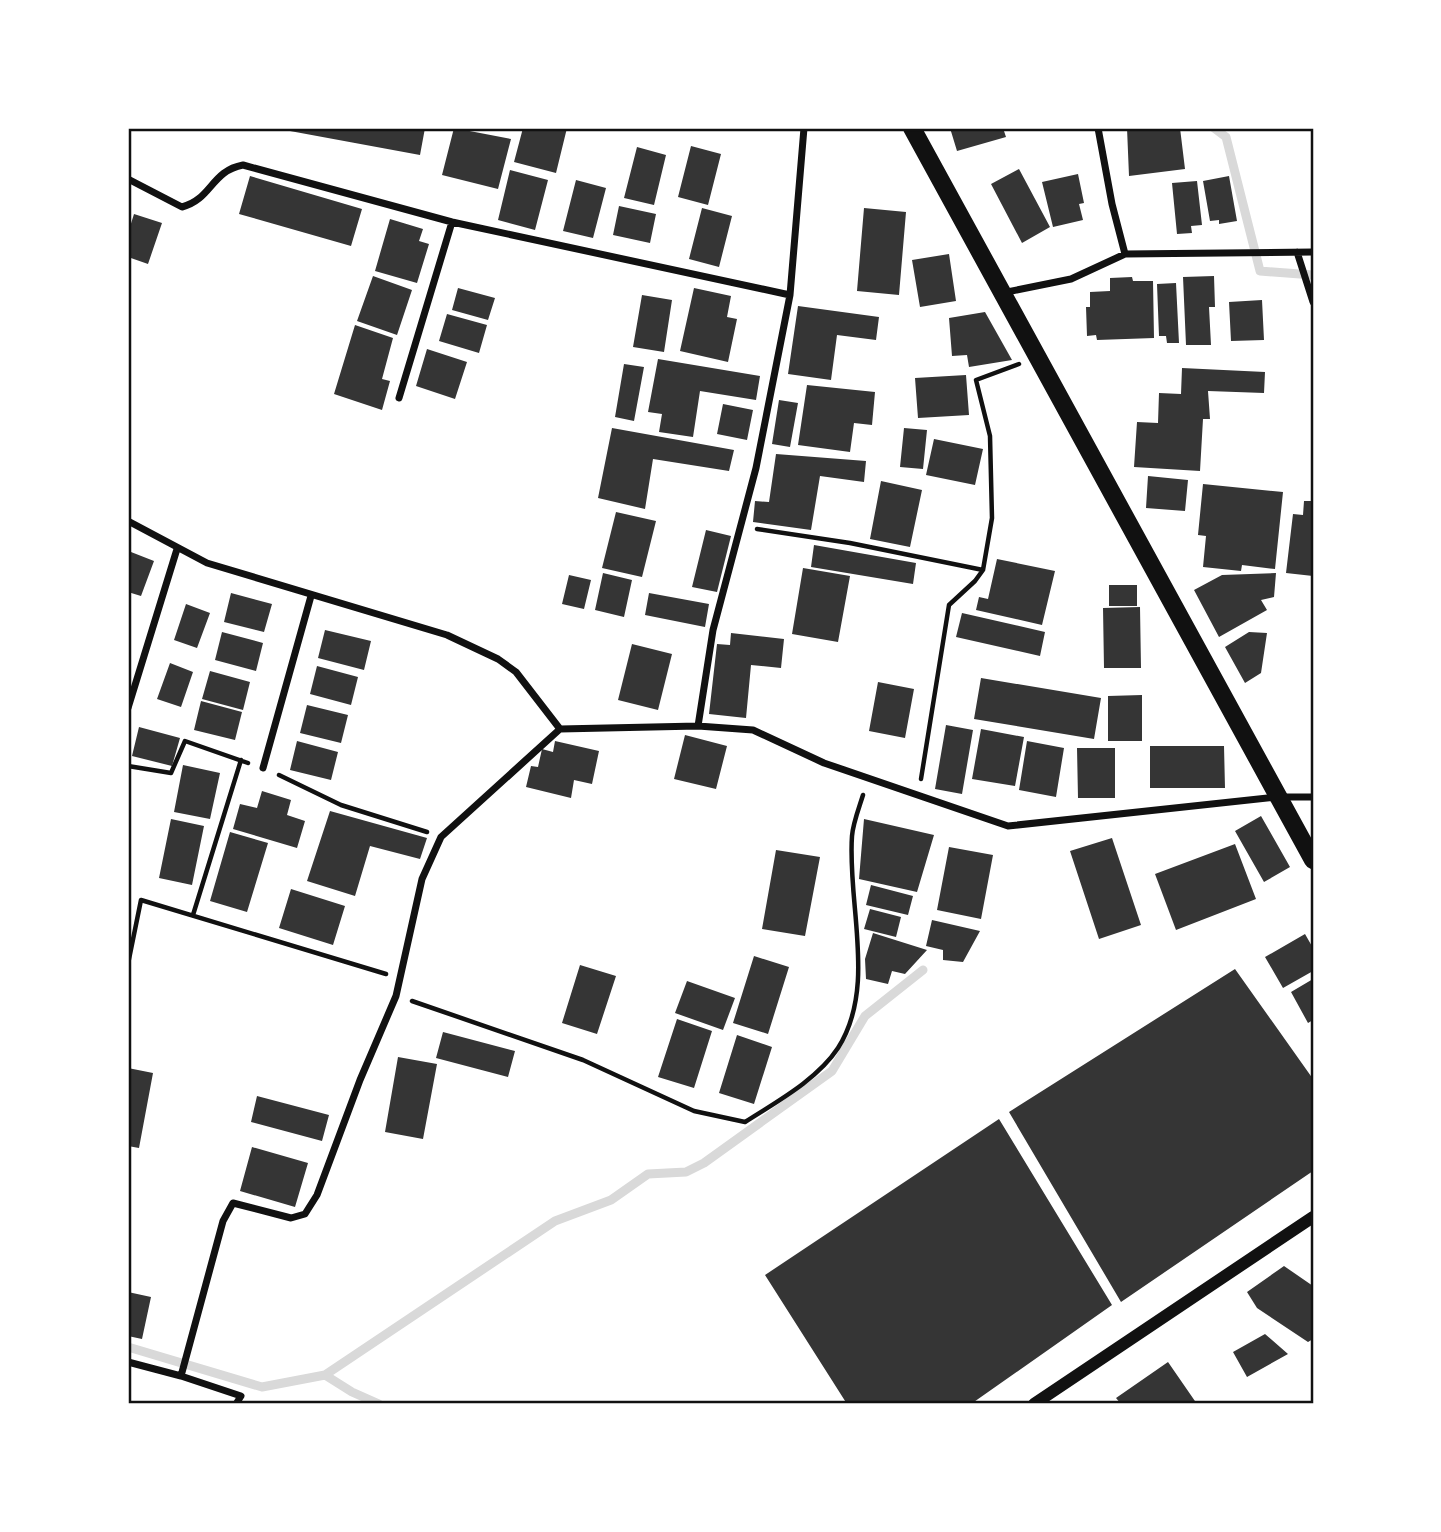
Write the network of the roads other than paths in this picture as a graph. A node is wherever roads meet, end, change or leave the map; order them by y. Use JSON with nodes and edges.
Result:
{"nodes":[{"id":1,"x":803,"y":128,"type":"edge"},
{"id":2,"x":912,"y":128,"type":"edge"},
{"id":3,"x":1098,"y":128,"type":"edge"},
{"id":4,"x":128,"y":179,"type":"edge"},
{"id":5,"x":452,"y":222,"type":"junction"},
{"id":6,"x":1297,"y":252,"type":"junction"},
{"id":7,"x":1313,"y":252,"type":"edge"},
{"id":8,"x":1125,"y":254,"type":"junction"},
{"id":9,"x":1002,"y":293,"type":"junction"},
{"id":10,"x":790,"y":295,"type":"junction"},
{"id":11,"x":1313,"y":302,"type":"edge"},
{"id":12,"x":399,"y":398,"type":"dead end"},
{"id":13,"x":128,"y":521,"type":"edge"},
{"id":14,"x":177,"y":549,"type":"junction"},
{"id":15,"x":310,"y":596,"type":"junction"},
{"id":16,"x":128,"y":708,"type":"edge"},
{"id":17,"x":698,"y":726,"type":"junction"},
{"id":18,"x":560,"y":729,"type":"junction"},
{"id":19,"x":263,"y":768,"type":"road end"},
{"id":20,"x":1277,"y":797,"type":"junction"},
{"id":21,"x":1313,"y":797,"type":"edge"},
{"id":22,"x":1313,"y":860,"type":"edge"},
{"id":23,"x":1313,"y":1217,"type":"edge"},
{"id":24,"x":128,"y":1362,"type":"edge"},
{"id":25,"x":181,"y":1376,"type":"junction"},
{"id":26,"x":236,"y":1404,"type":"edge"},
{"id":27,"x":1034,"y":1404,"type":"edge"}],
"edges":[{"from":1,"to":10,"type":"street"},
{"from":2,"to":9,"type":"main road"},
{"from":3,"to":8,"type":"street"},
{"from":4,"to":5,"type":"street"},
{"from":5,"to":10,"type":"street"},
{"from":5,"to":12,"type":"street"},
{"from":6,"to":7,"type":"street"},
{"from":6,"to":8,"type":"street"},
{"from":6,"to":11,"type":"street"},
{"from":8,"to":9,"type":"street"},
{"from":9,"to":20,"type":"main road"},
{"from":10,"to":17,"type":"street"},
{"from":13,"to":14,"type":"street"},
{"from":14,"to":15,"type":"street"},
{"from":14,"to":16,"type":"street"},
{"from":15,"to":18,"type":"street"},
{"from":15,"to":19,"type":"street"},
{"from":17,"to":18,"type":"street"},
{"from":17,"to":20,"type":"street"},
{"from":18,"to":25,"type":"street"},
{"from":20,"to":21,"type":"street"},
{"from":20,"to":22,"type":"main road"},
{"from":23,"to":27,"type":"street"},
{"from":24,"to":25,"type":"street"},
{"from":25,"to":26,"type":"street"}]}
